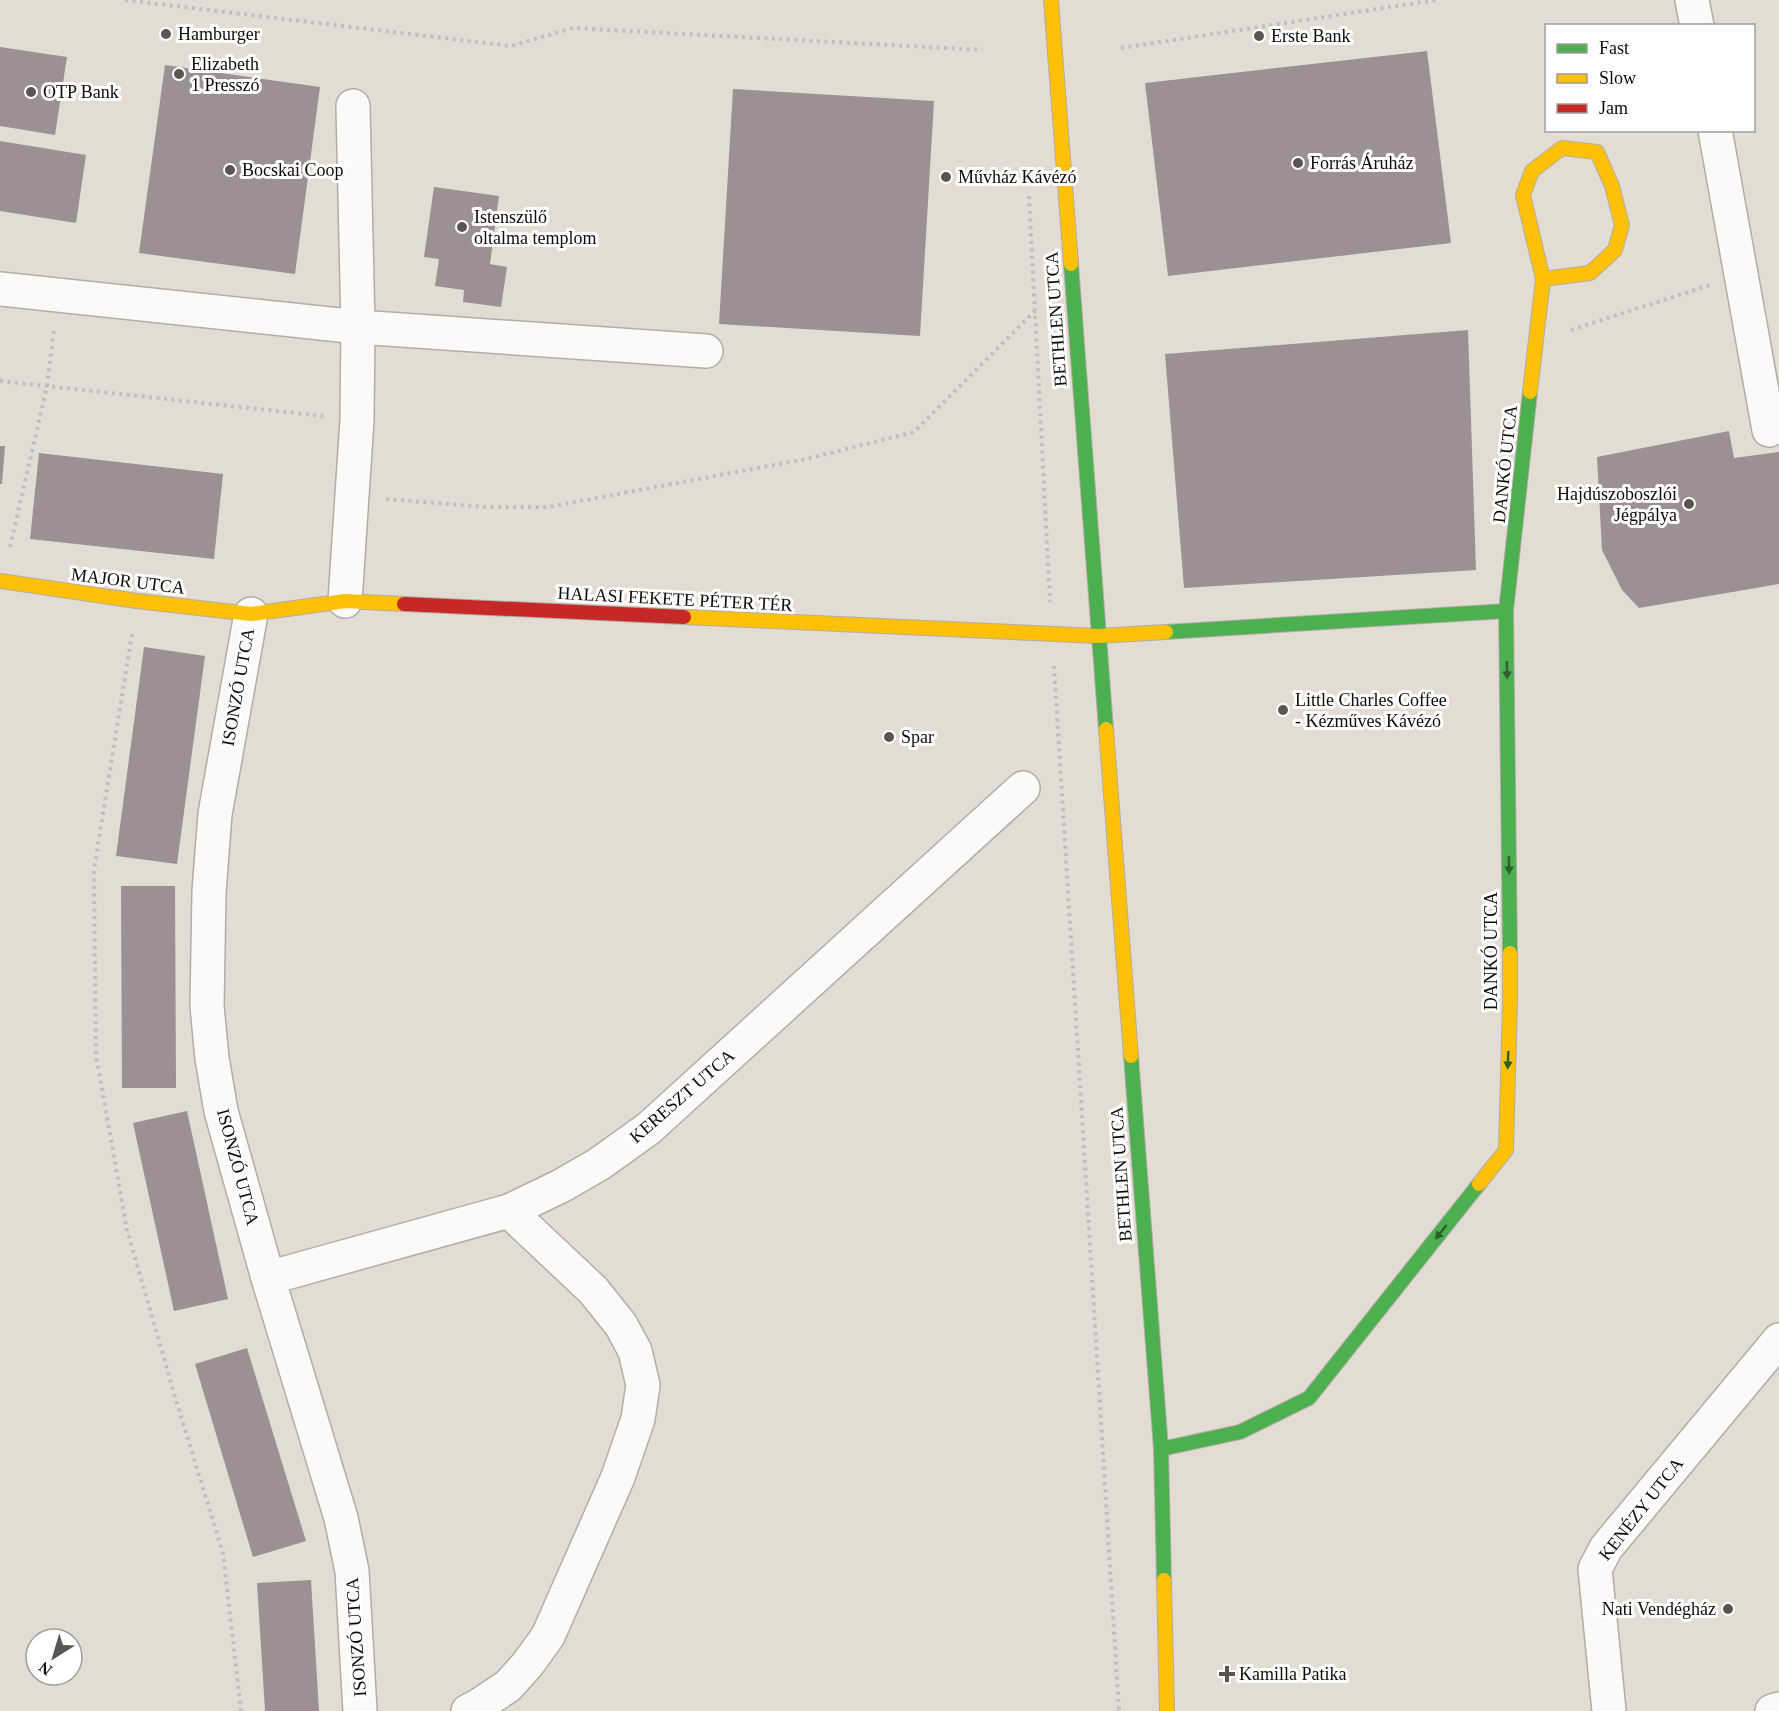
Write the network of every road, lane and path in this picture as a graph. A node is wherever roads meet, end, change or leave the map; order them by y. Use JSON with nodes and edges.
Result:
{"nodes":[{"id":1,"x":125,"y":0,"type":"edge"},
{"id":2,"x":1051,"y":0,"type":"edge"},
{"id":3,"x":1436,"y":0,"type":"edge"},
{"id":4,"x":1692,"y":0,"type":"edge"},
{"id":5,"x":1696,"y":24,"type":"edge"},
{"id":6,"x":1121,"y":48,"type":"dead end"},
{"id":7,"x":982,"y":50,"type":"dead end"},
{"id":8,"x":353,"y":106,"type":"dead end"},
{"id":9,"x":1715,"y":132,"type":"edge"},
{"id":10,"x":1029,"y":196,"type":"dead end"},
{"id":11,"x":1742,"y":275,"type":"junction"},
{"id":12,"x":1544,"y":279,"type":"junction"},
{"id":13,"x":0,"y":289,"type":"edge"},
{"id":14,"x":58,"y":295,"type":"junction"},
{"id":15,"x":1035,"y":311,"type":"junction"},
{"id":16,"x":358,"y":327,"type":"junction"},
{"id":17,"x":1537,"y":340,"type":"junction"},
{"id":18,"x":706,"y":351,"type":"dead end"},
{"id":19,"x":0,"y":381,"type":"edge"},
{"id":20,"x":47,"y":386,"type":"junction"},
{"id":21,"x":357,"y":420,"type":"junction"},
{"id":22,"x":1769,"y":430,"type":"dead end"},
{"id":23,"x":352,"y":497,"type":"junction"},
{"id":24,"x":1,"y":581,"type":"edge"},
{"id":25,"x":137,"y":601,"type":"junction"},
{"id":26,"x":345,"y":601,"type":"junction"},
{"id":27,"x":1506,"y":611,"type":"junction"},
{"id":28,"x":251,"y":614,"type":"junction"},
{"id":29,"x":1052,"y":634,"type":"junction"},
{"id":30,"x":1098,"y":636,"type":"junction"},
{"id":31,"x":1023,"y":788,"type":"dead end"},
{"id":32,"x":509,"y":1211,"type":"junction"},
{"id":33,"x":268,"y":1278,"type":"junction"},
{"id":34,"x":1779,"y":1340,"type":"edge"},
{"id":35,"x":1161,"y":1449,"type":"junction"},
{"id":36,"x":1779,"y":1709,"type":"edge"},
{"id":37,"x":241,"y":1711,"type":"edge"},
{"id":38,"x":360,"y":1711,"type":"edge"},
{"id":39,"x":468,"y":1711,"type":"edge"},
{"id":40,"x":1119,"y":1711,"type":"edge"},
{"id":41,"x":1167,"y":1711,"type":"edge"},
{"id":42,"x":1609,"y":1711,"type":"edge"},
{"id":43,"x":1772,"y":1711,"type":"edge"}],
"edges":[{"from":1,"to":7,"type":"path"},
{"from":2,"to":30,"type":"street","name":"BETHLEN UTCA"},
{"from":3,"to":6,"type":"path"},
{"from":4,"to":5,"type":"street"},
{"from":8,"to":16,"type":"street"},
{"from":9,"to":11,"type":"street"},
{"from":10,"to":15,"type":"path"},
{"from":11,"to":17,"type":"path"},
{"from":11,"to":22,"type":"street"},
{"from":12,"to":12,"type":"street","name":"DANKÓ UTCA"},
{"from":12,"to":17,"type":"street","name":"DANKÓ UTCA"},
{"from":13,"to":14,"type":"street"},
{"from":14,"to":16,"type":"street"},
{"from":14,"to":20,"type":"path"},
{"from":15,"to":23,"type":"path"},
{"from":15,"to":29,"type":"path"},
{"from":16,"to":18,"type":"street"},
{"from":16,"to":21,"type":"street"},
{"from":17,"to":27,"type":"street","name":"DANKÓ UTCA"},
{"from":19,"to":20,"type":"path"},
{"from":20,"to":21,"type":"path"},
{"from":20,"to":24,"type":"path"},
{"from":21,"to":23,"type":"street"},
{"from":23,"to":26,"type":"street"},
{"from":24,"to":25,"type":"street","name":"MAJOR UTCA"},
{"from":25,"to":28,"type":"street","name":"MAJOR UTCA"},
{"from":25,"to":37,"type":"path"},
{"from":26,"to":28,"type":"street","name":"HALASI FEKETE PÉTER TÉR"},
{"from":26,"to":29,"type":"street","name":"HALASI FEKETE PÉTER TÉR"},
{"from":27,"to":30,"type":"street"},
{"from":27,"to":35,"type":"street","name":"DANKÓ UTCA","one_way":true},
{"from":28,"to":33,"type":"street","name":"ISONZÓ UTCA"},
{"from":29,"to":30,"type":"street","name":"HALASI FEKETE PÉTER TÉR"},
{"from":29,"to":40,"type":"path"},
{"from":30,"to":35,"type":"street","name":"BETHLEN UTCA"},
{"from":31,"to":32,"type":"street","name":"KERESZT UTCA"},
{"from":32,"to":33,"type":"street","name":"KERESZT UTCA"},
{"from":32,"to":39,"type":"street"},
{"from":33,"to":38,"type":"street","name":"ISONZÓ UTCA"},
{"from":34,"to":42,"type":"street","name":"KENÉZY UTCA"},
{"from":35,"to":41,"type":"street","name":"BETHLEN UTCA"},
{"from":36,"to":43,"type":"street"}]}
